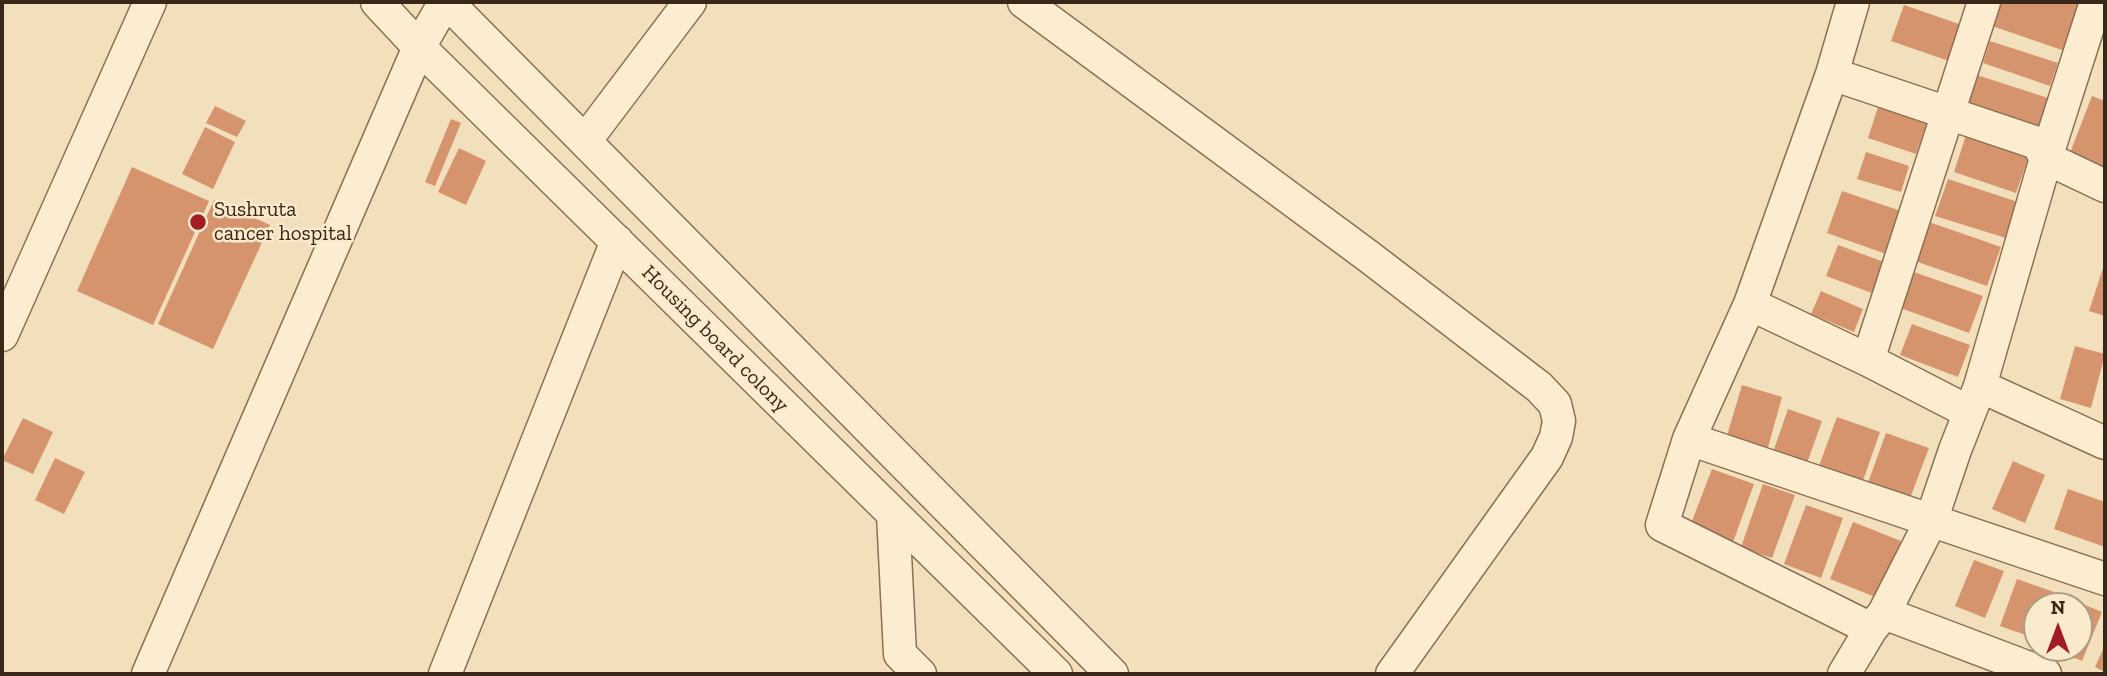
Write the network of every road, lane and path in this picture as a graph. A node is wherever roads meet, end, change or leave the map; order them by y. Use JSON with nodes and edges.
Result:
{"nodes":[{"id":1,"x":150,"y":2,"type":"edge"},
{"id":2,"x":377,"y":2,"type":"edge"},
{"id":3,"x":446,"y":2,"type":"edge"},
{"id":4,"x":691,"y":2,"type":"edge"},
{"id":5,"x":1024,"y":2,"type":"edge"},
{"id":6,"x":1853,"y":2,"type":"edge"},
{"id":7,"x":1984,"y":2,"type":"edge"},
{"id":8,"x":2096,"y":2,"type":"edge"},
{"id":9,"x":419,"y":47,"type":"junction"},
{"id":10,"x":1832,"y":74,"type":"junction"},
{"id":11,"x":1948,"y":113,"type":"junction"},
{"id":12,"x":585,"y":142,"type":"junction"},
{"id":13,"x":2046,"y":158,"type":"junction"},
{"id":14,"x":2105,"y":186,"type":"edge"},
{"id":15,"x":617,"y":241,"type":"junction"},
{"id":16,"x":1750,"y":304,"type":"junction"},
{"id":17,"x":2,"y":335,"type":"edge"},
{"id":18,"x":1868,"y":359,"type":"junction"},
{"id":19,"x":1974,"y":399,"type":"junction"},
{"id":20,"x":1689,"y":439,"type":"junction"},
{"id":21,"x":2105,"y":443,"type":"edge"},
{"id":22,"x":893,"y":514,"type":"junction"},
{"id":23,"x":1931,"y":521,"type":"junction"},
{"id":24,"x":2105,"y":579,"type":"edge"},
{"id":25,"x":1878,"y":621,"type":"junction"},
{"id":26,"x":148,"y":674,"type":"edge"},
{"id":27,"x":445,"y":674,"type":"edge"},
{"id":28,"x":920,"y":674,"type":"edge"},
{"id":29,"x":1056,"y":674,"type":"edge"},
{"id":30,"x":1112,"y":674,"type":"edge"},
{"id":31,"x":1392,"y":674,"type":"edge"},
{"id":32,"x":1844,"y":674,"type":"edge"},
{"id":33,"x":2045,"y":674,"type":"edge"}],
"edges":[{"from":1,"to":17,"type":"street"},
{"from":2,"to":9,"type":"street","name":"Housing board colony"},
{"from":3,"to":9,"type":"street"},
{"from":3,"to":12,"type":"street"},
{"from":4,"to":12,"type":"street"},
{"from":5,"to":31,"type":"street"},
{"from":6,"to":10,"type":"street"},
{"from":7,"to":11,"type":"street"},
{"from":8,"to":13,"type":"street"},
{"from":9,"to":15,"type":"street","name":"Housing board colony"},
{"from":9,"to":26,"type":"street"},
{"from":10,"to":11,"type":"street"},
{"from":10,"to":16,"type":"street"},
{"from":11,"to":13,"type":"street"},
{"from":11,"to":18,"type":"street"},
{"from":12,"to":30,"type":"street"},
{"from":13,"to":14,"type":"street"},
{"from":13,"to":19,"type":"street"},
{"from":15,"to":22,"type":"street","name":"Housing board colony"},
{"from":15,"to":27,"type":"street"},
{"from":16,"to":18,"type":"street"},
{"from":16,"to":20,"type":"street"},
{"from":18,"to":19,"type":"street"},
{"from":19,"to":21,"type":"street"},
{"from":19,"to":23,"type":"street"},
{"from":20,"to":23,"type":"street"},
{"from":20,"to":25,"type":"street"},
{"from":22,"to":28,"type":"street"},
{"from":22,"to":29,"type":"street","name":"Housing board colony"},
{"from":23,"to":24,"type":"street"},
{"from":23,"to":25,"type":"street"},
{"from":25,"to":32,"type":"street"},
{"from":25,"to":33,"type":"street"}]}
